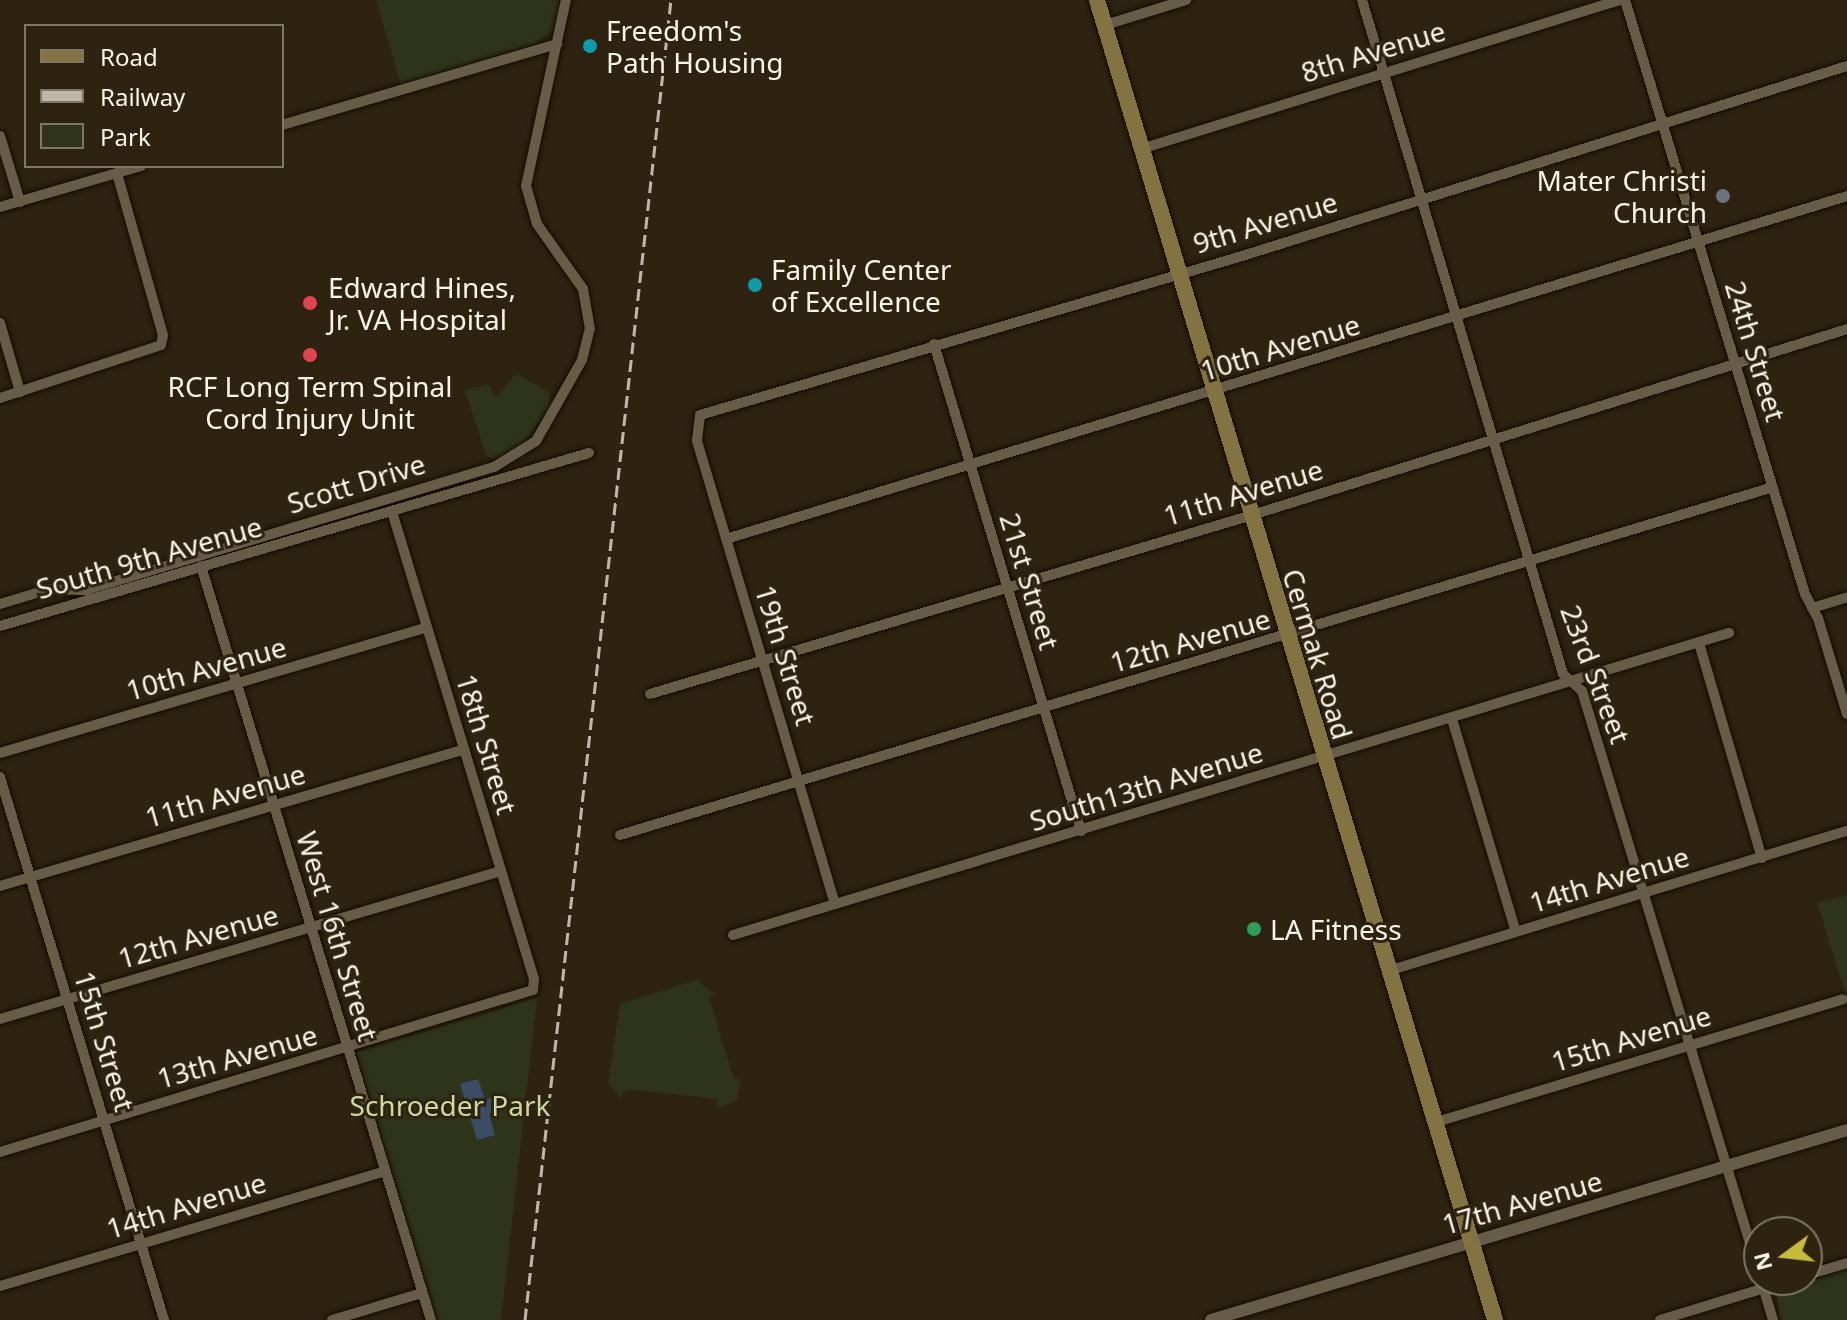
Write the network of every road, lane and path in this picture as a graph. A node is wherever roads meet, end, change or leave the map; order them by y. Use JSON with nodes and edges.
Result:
{"nodes":[{"id":1,"x":566,"y":0,"type":"edge"},
{"id":2,"x":1097,"y":0,"type":"edge"},
{"id":3,"x":1186,"y":0,"type":"edge"},
{"id":4,"x":1362,"y":0,"type":"edge"},
{"id":5,"x":1622,"y":0,"type":"edge"},
{"id":6,"x":1105,"y":25,"type":"junction"},
{"id":7,"x":557,"y":44,"type":"junction"},
{"id":8,"x":1847,"y":66,"type":"edge"},
{"id":9,"x":1383,"y":73,"type":"junction"},
{"id":10,"x":284,"y":124,"type":"edge"},
{"id":11,"x":1662,"y":125,"type":"junction"},
{"id":12,"x":0,"y":136,"type":"edge"},
{"id":13,"x":1141,"y":149,"type":"junction"},
{"id":14,"x":134,"y":168,"type":"edge"},
{"id":15,"x":117,"y":173,"type":"junction"},
{"id":16,"x":1847,"y":196,"type":"edge"},
{"id":17,"x":1420,"y":199,"type":"junction"},
{"id":18,"x":20,"y":202,"type":"junction"},
{"id":19,"x":0,"y":207,"type":"edge"},
{"id":20,"x":1698,"y":243,"type":"junction"},
{"id":21,"x":1178,"y":273,"type":"junction"},
{"id":22,"x":1457,"y":318,"type":"junction"},
{"id":23,"x":0,"y":323,"type":"edge"},
{"id":24,"x":1847,"y":329,"type":"edge"},
{"id":25,"x":934,"y":344,"type":"junction"},
{"id":26,"x":1735,"y":364,"type":"junction"},
{"id":27,"x":20,"y":392,"type":"junction"},
{"id":28,"x":1214,"y":393,"type":"junction"},
{"id":29,"x":0,"y":398,"type":"edge"},
{"id":30,"x":697,"y":419,"type":"joint"},
{"id":31,"x":1492,"y":441,"type":"junction"},
{"id":32,"x":589,"y":453,"type":"dead end"},
{"id":33,"x":970,"y":466,"type":"junction"},
{"id":34,"x":1773,"y":487,"type":"junction"},
{"id":35,"x":392,"y":511,"type":"junction"},
{"id":36,"x":1249,"y":516,"type":"junction"},
{"id":37,"x":726,"y":539,"type":"junction"},
{"id":38,"x":1530,"y":562,"type":"junction"},
{"id":39,"x":201,"y":566,"type":"junction"},
{"id":40,"x":1007,"y":588,"type":"junction"},
{"id":41,"x":1847,"y":597,"type":"edge"},
{"id":42,"x":0,"y":604,"type":"edge"},
{"id":43,"x":1812,"y":608,"type":"junction"},
{"id":44,"x":0,"y":626,"type":"edge"},
{"id":45,"x":426,"y":628,"type":"junction"},
{"id":46,"x":1729,"y":633,"type":"dead end"},
{"id":47,"x":1286,"y":637,"type":"junction"},
{"id":48,"x":1699,"y":643,"type":"junction"},
{"id":49,"x":763,"y":660,"type":"junction"},
{"id":50,"x":1572,"y":682,"type":"junction"},
{"id":51,"x":236,"y":684,"type":"junction"},
{"id":52,"x":650,"y":694,"type":"dead end"},
{"id":53,"x":1044,"y":709,"type":"junction"},
{"id":54,"x":1847,"y":714,"type":"edge"},
{"id":55,"x":1452,"y":719,"type":"junction"},
{"id":56,"x":464,"y":749,"type":"junction"},
{"id":57,"x":0,"y":753,"type":"edge"},
{"id":58,"x":1322,"y":759,"type":"junction"},
{"id":59,"x":0,"y":777,"type":"edge"},
{"id":60,"x":799,"y":782,"type":"junction"},
{"id":61,"x":273,"y":806,"type":"junction"},
{"id":62,"x":1081,"y":831,"type":"junction"},
{"id":63,"x":1847,"y":831,"type":"edge"},
{"id":64,"x":620,"y":835,"type":"dead end"},
{"id":65,"x":1762,"y":858,"type":"junction"},
{"id":66,"x":501,"y":871,"type":"junction"},
{"id":67,"x":30,"y":877,"type":"junction"},
{"id":68,"x":0,"y":886,"type":"edge"},
{"id":69,"x":1643,"y":893,"type":"junction"},
{"id":70,"x":835,"y":904,"type":"junction"},
{"id":71,"x":310,"y":927,"type":"junction"},
{"id":72,"x":1516,"y":932,"type":"junction"},
{"id":73,"x":733,"y":935,"type":"dead end"},
{"id":74,"x":1386,"y":972,"type":"junction"},
{"id":75,"x":533,"y":990,"type":"joint"},
{"id":76,"x":68,"y":999,"type":"junction"},
{"id":77,"x":1843,"y":999,"type":"dead end"},
{"id":78,"x":0,"y":1019,"type":"edge"},
{"id":79,"x":1689,"y":1046,"type":"junction"},
{"id":80,"x":347,"y":1049,"type":"junction"},
{"id":81,"x":105,"y":1121,"type":"junction"},
{"id":82,"x":1433,"y":1123,"type":"junction"},
{"id":83,"x":1847,"y":1130,"type":"edge"},
{"id":84,"x":0,"y":1152,"type":"edge"},
{"id":85,"x":1728,"y":1169,"type":"junction"},
{"id":86,"x":385,"y":1171,"type":"junction"},
{"id":87,"x":1743,"y":1219,"type":"edge"},
{"id":88,"x":1470,"y":1242,"type":"junction"},
{"id":89,"x":141,"y":1244,"type":"junction"},
{"id":90,"x":1847,"y":1263,"type":"edge"},
{"id":91,"x":1823,"y":1270,"type":"edge"},
{"id":92,"x":0,"y":1286,"type":"edge"},
{"id":93,"x":1743,"y":1291,"type":"edge"},
{"id":94,"x":422,"y":1293,"type":"junction"},
{"id":95,"x":1766,"y":1296,"type":"edge"},
{"id":96,"x":1228,"y":1318,"type":"edge"},
{"id":97,"x":164,"y":1320,"type":"edge"},
{"id":98,"x":332,"y":1320,"type":"edge"},
{"id":99,"x":431,"y":1320,"type":"edge"},
{"id":100,"x":1211,"y":1320,"type":"edge"},
{"id":101,"x":1495,"y":1320,"type":"edge"},
{"id":102,"x":1660,"y":1320,"type":"edge"},
{"id":103,"x":1773,"y":1320,"type":"edge"}],
"edges":[{"from":1,"to":7,"type":"street","name":"Scott Drive"},
{"from":2,"to":6,"type":"main road","name":"Cermak Road"},
{"from":3,"to":6,"type":"street"},
{"from":4,"to":9,"type":"street","name":"23rd Street"},
{"from":5,"to":9,"type":"street","name":"8th Avenue"},
{"from":5,"to":11,"type":"street","name":"24th Street"},
{"from":6,"to":13,"type":"main road","name":"Cermak Road"},
{"from":7,"to":10,"type":"street"},
{"from":7,"to":42,"type":"street","name":"Scott Drive"},
{"from":8,"to":11,"type":"street","name":"9th Avenue"},
{"from":9,"to":13,"type":"street","name":"8th Avenue"},
{"from":9,"to":17,"type":"street","name":"23rd Street"},
{"from":11,"to":17,"type":"street","name":"9th Avenue"},
{"from":11,"to":20,"type":"street","name":"24th Street"},
{"from":12,"to":18,"type":"street"},
{"from":13,"to":21,"type":"main road","name":"Cermak Road"},
{"from":14,"to":15,"type":"street"},
{"from":15,"to":18,"type":"street"},
{"from":15,"to":27,"type":"street"},
{"from":16,"to":20,"type":"street","name":"10th Avenue"},
{"from":17,"to":21,"type":"street","name":"9th Avenue"},
{"from":17,"to":22,"type":"street","name":"23rd Street"},
{"from":18,"to":19,"type":"street"},
{"from":20,"to":22,"type":"street","name":"10th Avenue"},
{"from":20,"to":26,"type":"street","name":"24th Street"},
{"from":21,"to":25,"type":"street","name":"9th Avenue"},
{"from":21,"to":28,"type":"main road","name":"Cermak Road"},
{"from":22,"to":28,"type":"street","name":"10th Avenue"},
{"from":22,"to":31,"type":"street","name":"23rd Street"},
{"from":23,"to":27,"type":"street"},
{"from":24,"to":26,"type":"street","name":"11th Avenue"},
{"from":25,"to":30,"type":"street","name":"9th Avenue"},
{"from":25,"to":33,"type":"street","name":"21st Street"},
{"from":26,"to":31,"type":"street","name":"11th Avenue"},
{"from":26,"to":34,"type":"street","name":"24th Street"},
{"from":27,"to":29,"type":"street"},
{"from":28,"to":33,"type":"street","name":"10th Avenue"},
{"from":28,"to":36,"type":"main road","name":"Cermak Road"},
{"from":30,"to":37,"type":"street","name":"19th Street"},
{"from":31,"to":36,"type":"street","name":"11th Avenue"},
{"from":31,"to":38,"type":"street","name":"23rd Street"},
{"from":32,"to":35,"type":"street","name":"South 9th Avenue"},
{"from":33,"to":37,"type":"street","name":"10th Avenue"},
{"from":33,"to":40,"type":"street","name":"21st Street"},
{"from":34,"to":38,"type":"street","name":"12th Avenue"},
{"from":34,"to":43,"type":"street","name":"24th Street"},
{"from":35,"to":39,"type":"street","name":"South 9th Avenue"},
{"from":35,"to":45,"type":"street","name":"18th Street"},
{"from":36,"to":40,"type":"street","name":"11th Avenue"},
{"from":36,"to":47,"type":"main road","name":"Cermak Road"},
{"from":37,"to":49,"type":"street","name":"19th Street"},
{"from":38,"to":47,"type":"street","name":"12th Avenue"},
{"from":38,"to":50,"type":"street","name":"23rd Street"},
{"from":39,"to":44,"type":"street","name":"South 9th Avenue"},
{"from":39,"to":51,"type":"street","name":"West 16th Street"},
{"from":40,"to":49,"type":"street","name":"11th Avenue"},
{"from":40,"to":53,"type":"street","name":"21st Street"},
{"from":41,"to":43,"type":"street"},
{"from":43,"to":54,"type":"street","name":"24th Street"},
{"from":45,"to":51,"type":"street","name":"10th Avenue"},
{"from":45,"to":56,"type":"street","name":"18th Street"},
{"from":46,"to":48,"type":"street"},
{"from":47,"to":53,"type":"street","name":"12th Avenue"},
{"from":47,"to":58,"type":"main road","name":"Cermak Road"},
{"from":48,"to":50,"type":"street"},
{"from":48,"to":65,"type":"street"},
{"from":49,"to":52,"type":"street","name":"11th Avenue"},
{"from":49,"to":60,"type":"street","name":"19th Street"},
{"from":50,"to":55,"type":"street","name":"South13th Avenue"},
{"from":50,"to":69,"type":"street","name":"23rd Street"},
{"from":51,"to":57,"type":"street","name":"10th Avenue"},
{"from":51,"to":61,"type":"street","name":"West 16th Street"},
{"from":53,"to":60,"type":"street","name":"12th Avenue"},
{"from":53,"to":62,"type":"street","name":"21st Street"},
{"from":55,"to":58,"type":"street","name":"South13th Avenue"},
{"from":55,"to":72,"type":"street"},
{"from":56,"to":61,"type":"street","name":"11th Avenue"},
{"from":56,"to":66,"type":"street","name":"18th Street"},
{"from":58,"to":62,"type":"street","name":"South13th Avenue"},
{"from":58,"to":74,"type":"main road","name":"Cermak Road"},
{"from":59,"to":67,"type":"street","name":"15th Street"},
{"from":60,"to":64,"type":"street","name":"12th Avenue"},
{"from":60,"to":70,"type":"street","name":"19th Street"},
{"from":61,"to":67,"type":"street","name":"11th Avenue"},
{"from":61,"to":71,"type":"street","name":"West 16th Street"},
{"from":62,"to":70,"type":"street","name":"South13th Avenue"},
{"from":63,"to":65,"type":"street","name":"14th Avenue"},
{"from":65,"to":69,"type":"street","name":"14th Avenue"},
{"from":66,"to":71,"type":"street","name":"12th Avenue"},
{"from":66,"to":75,"type":"street","name":"18th Street"},
{"from":67,"to":68,"type":"street","name":"11th Avenue"},
{"from":67,"to":76,"type":"street","name":"15th Street"},
{"from":69,"to":72,"type":"street","name":"14th Avenue"},
{"from":69,"to":79,"type":"street","name":"23rd Street"},
{"from":70,"to":73,"type":"street","name":"South13th Avenue"},
{"from":71,"to":76,"type":"street","name":"12th Avenue"},
{"from":71,"to":80,"type":"street","name":"West 16th Street"},
{"from":72,"to":74,"type":"street","name":"14th Avenue"},
{"from":74,"to":82,"type":"main road","name":"Cermak Road"},
{"from":75,"to":80,"type":"street","name":"13th Avenue"},
{"from":76,"to":78,"type":"street","name":"12th Avenue"},
{"from":76,"to":81,"type":"street","name":"15th Street"},
{"from":77,"to":79,"type":"street","name":"15th Avenue"},
{"from":79,"to":82,"type":"street","name":"15th Avenue"},
{"from":79,"to":85,"type":"street","name":"23rd Street"},
{"from":80,"to":81,"type":"street","name":"13th Avenue"},
{"from":80,"to":86,"type":"street","name":"West 16th Street"},
{"from":81,"to":84,"type":"street","name":"13th Avenue"},
{"from":81,"to":89,"type":"street","name":"15th Street"},
{"from":82,"to":88,"type":"main road","name":"Cermak Road"},
{"from":83,"to":85,"type":"street","name":"17th Avenue"},
{"from":85,"to":87,"type":"street","name":"23rd Street"},
{"from":85,"to":88,"type":"street","name":"17th Avenue"},
{"from":86,"to":89,"type":"street","name":"14th Avenue"},
{"from":86,"to":94,"type":"street","name":"West 16th Street"},
{"from":88,"to":96,"type":"street","name":"17th Avenue"},
{"from":88,"to":101,"type":"main road","name":"Cermak Road"},
{"from":89,"to":92,"type":"street","name":"14th Avenue"},
{"from":89,"to":97,"type":"street","name":"15th Street"},
{"from":90,"to":91,"type":"street"},
{"from":93,"to":102,"type":"street"},
{"from":94,"to":98,"type":"street"},
{"from":94,"to":99,"type":"street","name":"West 16th Street"},
{"from":95,"to":103,"type":"street"},
{"from":96,"to":100,"type":"street","name":"17th Avenue"}]}
